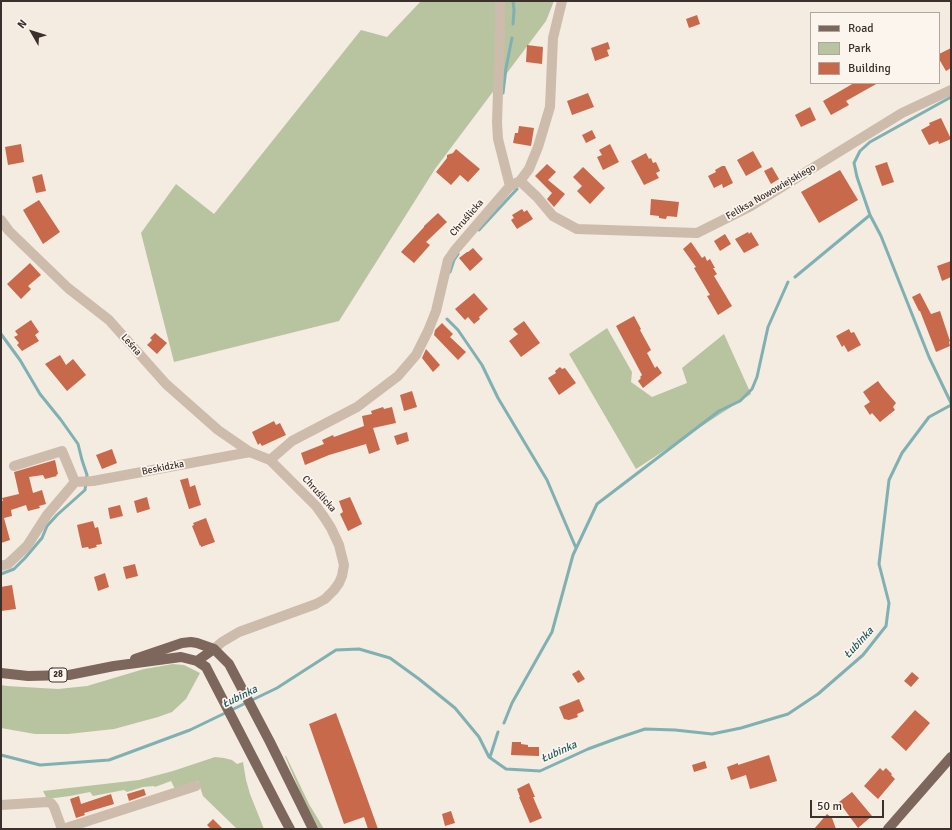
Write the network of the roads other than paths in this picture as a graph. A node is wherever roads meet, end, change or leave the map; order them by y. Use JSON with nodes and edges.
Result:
{"nodes":[{"id":1,"x":500,"y":1,"type":"edge"},
{"id":2,"x":562,"y":1,"type":"edge"},
{"id":3,"x":951,"y":90,"type":"edge"},
{"id":4,"x":520,"y":181,"type":"junction"},
{"id":5,"x":510,"y":186,"type":"junction"},
{"id":6,"x":1,"y":220,"type":"edge"},
{"id":7,"x":250,"y":452,"type":"junction"},
{"id":8,"x":270,"y":460,"type":"junction"},
{"id":9,"x":14,"y":466,"type":"dead end"},
{"id":10,"x":78,"y":482,"type":"junction"},
{"id":11,"x":1,"y":566,"type":"edge"},
{"id":12,"x":214,"y":649,"type":"junction"},
{"id":13,"x":197,"y":661,"type":"junction"},
{"id":14,"x":114,"y":666,"type":"junction"},
{"id":15,"x":1,"y":673,"type":"edge"},
{"id":16,"x":951,"y":757,"type":"edge"},
{"id":17,"x":196,"y":786,"type":"dead end"},
{"id":18,"x":1,"y":806,"type":"edge"},
{"id":19,"x":283,"y":816,"type":"junction"},
{"id":20,"x":311,"y":827,"type":"edge"},
{"id":21,"x":63,"y":829,"type":"edge"},
{"id":22,"x":283,"y":829,"type":"edge"},
{"id":23,"x":290,"y":829,"type":"edge"},
{"id":24,"x":888,"y":829,"type":"edge"}],
"edges":[{"from":1,"to":5,"type":"street"},
{"from":2,"to":4,"type":"street"},
{"from":3,"to":4,"type":"street","name":"Feliksa Nowowiejskiego"},
{"from":4,"to":5,"type":"street","name":"Chruślicka"},
{"from":5,"to":8,"type":"street","name":"Chruślicka"},
{"from":6,"to":7,"type":"street","name":"Leśna"},
{"from":7,"to":8,"type":"street","name":"Leśna"},
{"from":7,"to":10,"type":"street","name":"Beskidzka"},
{"from":8,"to":12,"type":"street","name":"Chruślicka"},
{"from":9,"to":10,"type":"street"},
{"from":10,"to":11,"type":"street"},
{"from":12,"to":13,"type":"main road"},
{"from":12,"to":14,"type":"main road","number":"28"},
{"from":12,"to":20,"type":"main road","number":"28"},
{"from":13,"to":14,"type":"main road","number":"28"},
{"from":13,"to":19,"type":"main road"},
{"from":14,"to":15,"type":"main road","number":"28"},
{"from":16,"to":24,"type":"main road"},
{"from":17,"to":21,"type":"street"},
{"from":18,"to":21,"type":"street"},
{"from":19,"to":22,"type":"street"},
{"from":19,"to":23,"type":"main road"}]}
